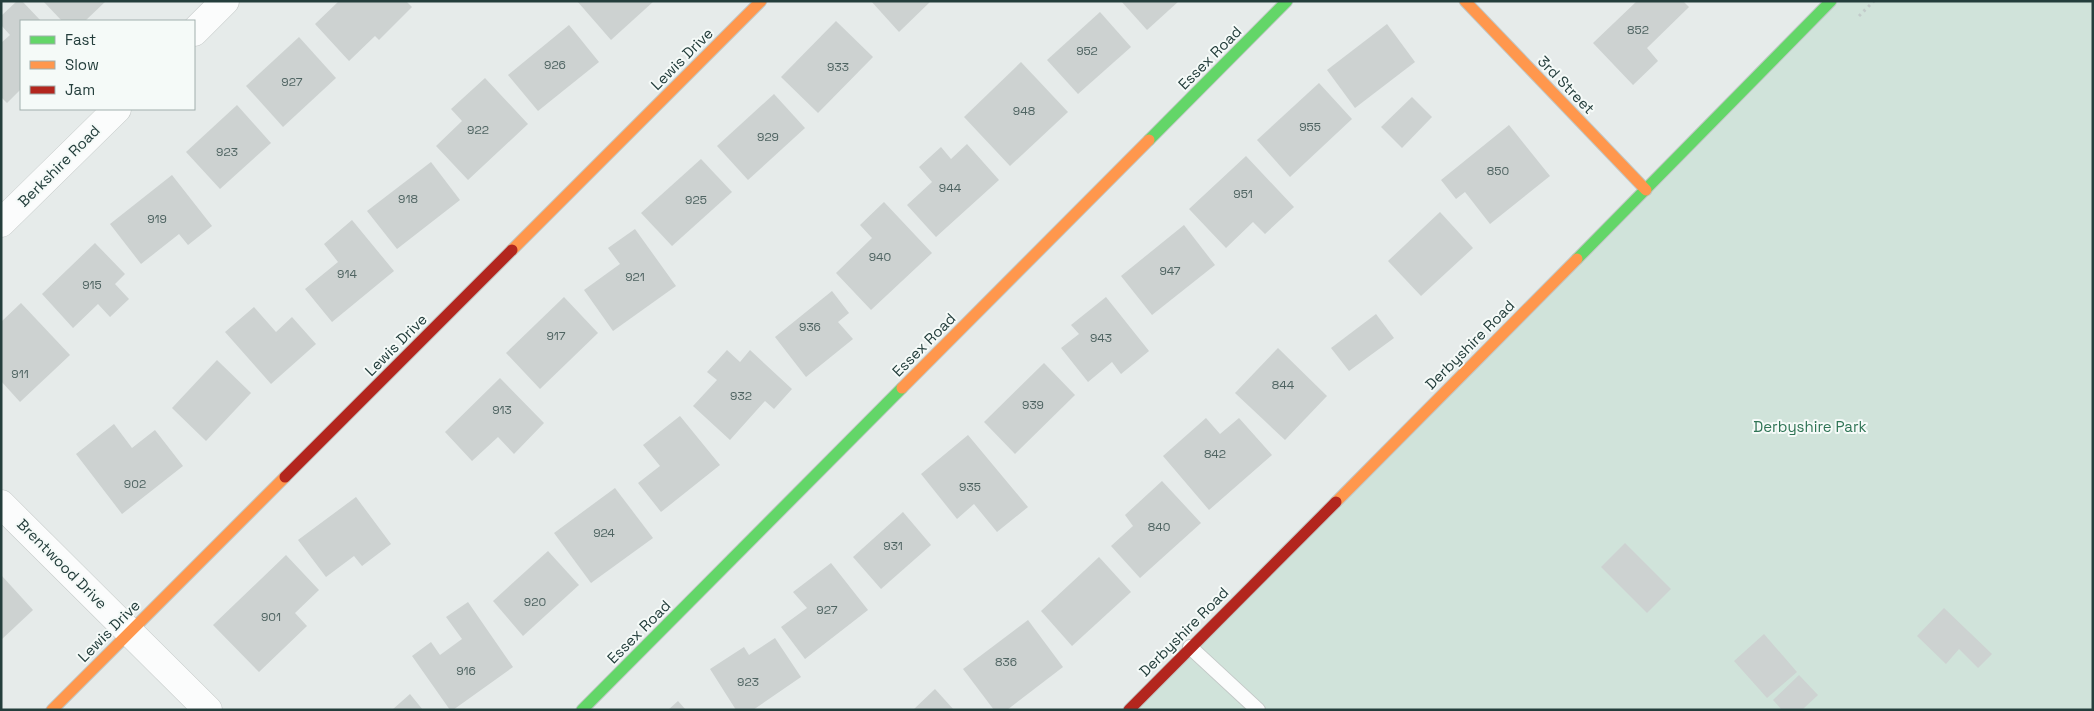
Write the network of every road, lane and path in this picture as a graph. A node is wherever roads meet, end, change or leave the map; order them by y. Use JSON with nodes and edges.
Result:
{"nodes":[{"id":1,"x":225,"y":1,"type":"edge"},
{"id":2,"x":761,"y":1,"type":"edge"},
{"id":3,"x":1287,"y":1,"type":"edge"},
{"id":4,"x":1465,"y":1,"type":"edge"},
{"id":5,"x":1830,"y":1,"type":"edge"},
{"id":6,"x":195,"y":31,"type":"edge"},
{"id":7,"x":116,"y":110,"type":"edge"},
{"id":8,"x":1646,"y":190,"type":"junction"},
{"id":9,"x":1,"y":224,"type":"edge"},
{"id":10,"x":1,"y":504,"type":"edge"},
{"id":11,"x":130,"y":632,"type":"junction"},
{"id":12,"x":1190,"y":647,"type":"junction"},
{"id":13,"x":52,"y":710,"type":"edge"},
{"id":14,"x":208,"y":710,"type":"edge"},
{"id":15,"x":582,"y":710,"type":"edge"},
{"id":16,"x":1129,"y":710,"type":"edge"},
{"id":17,"x":1258,"y":710,"type":"edge"}],
"edges":[{"from":1,"to":6,"type":"street"},
{"from":2,"to":11,"type":"street","name":"Lewis Drive"},
{"from":3,"to":15,"type":"street","name":"Essex Road"},
{"from":4,"to":8,"type":"street","name":"3rd Street"},
{"from":5,"to":8,"type":"street","name":"Derbyshire Road"},
{"from":7,"to":9,"type":"street","name":"Berkshire Road"},
{"from":8,"to":12,"type":"street","name":"Derbyshire Road"},
{"from":10,"to":11,"type":"street","name":"Brentwood Drive"},
{"from":11,"to":13,"type":"street","name":"Lewis Drive"},
{"from":11,"to":14,"type":"street","name":"Brentwood Drive"},
{"from":12,"to":16,"type":"street","name":"Derbyshire Road"},
{"from":12,"to":17,"type":"lane"}]}
